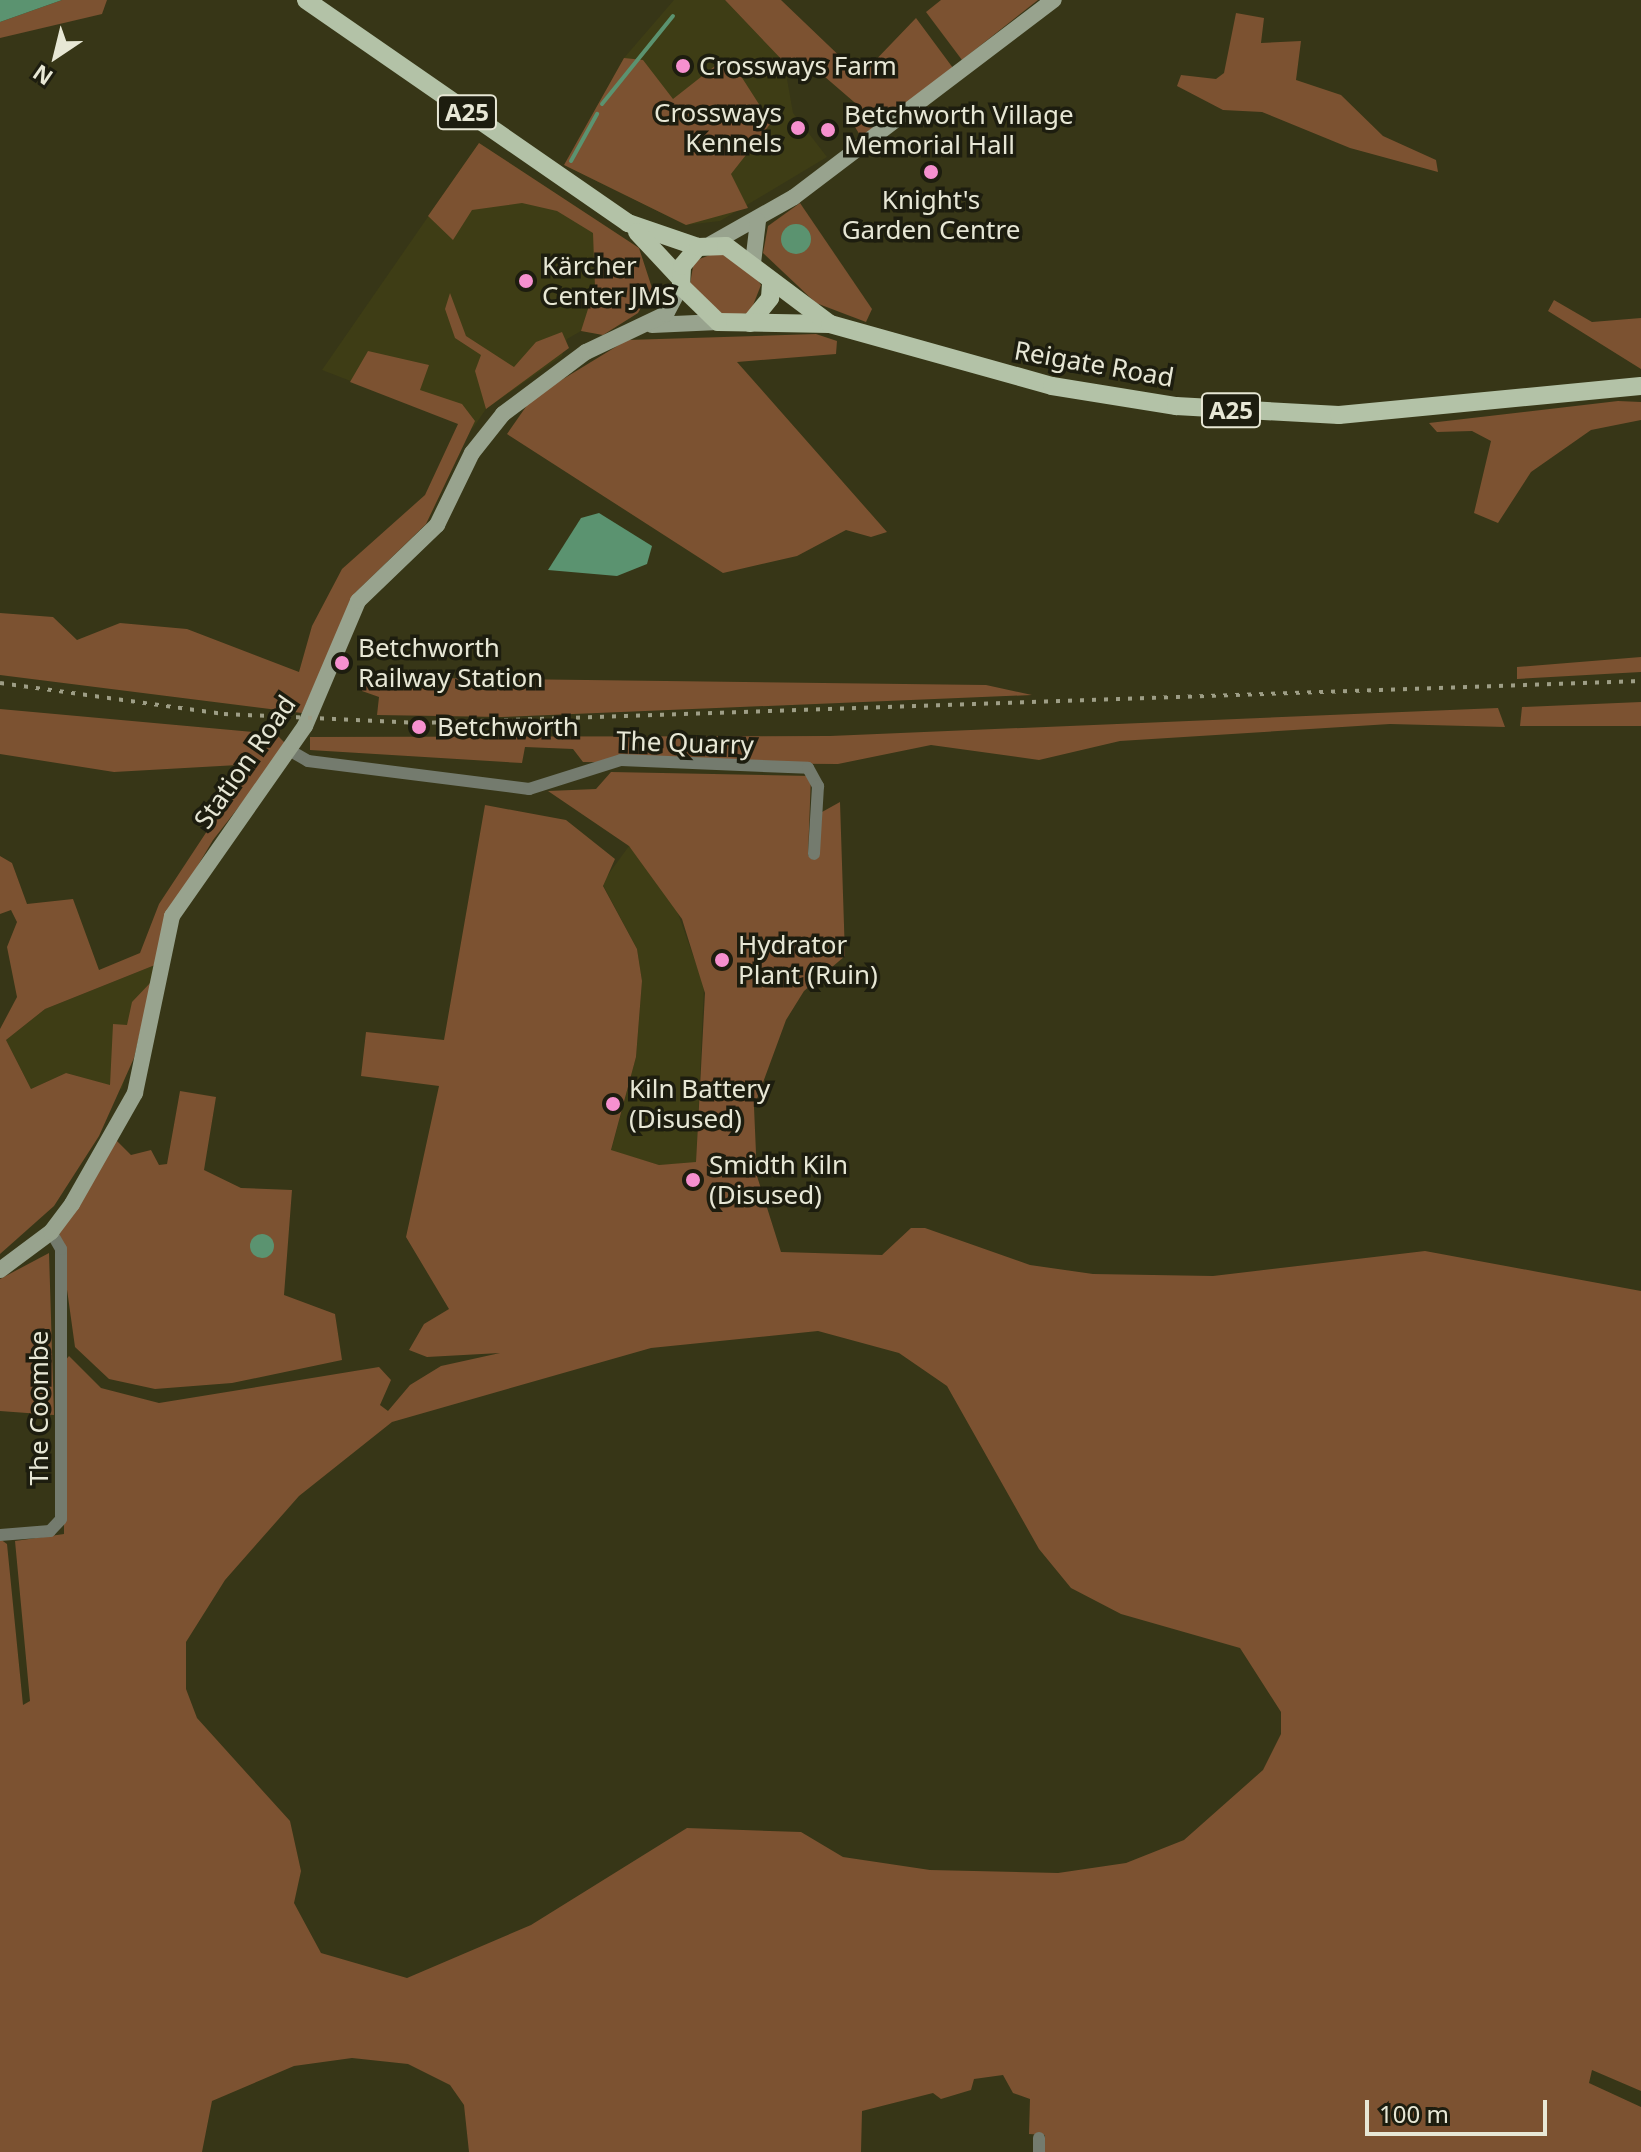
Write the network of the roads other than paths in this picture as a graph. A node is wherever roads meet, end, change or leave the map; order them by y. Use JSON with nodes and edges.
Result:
{"nodes":[{"id":1,"x":306,"y":0,"type":"edge"},
{"id":2,"x":1054,"y":0,"type":"edge"},
{"id":3,"x":758,"y":221,"type":"junction"},
{"id":4,"x":628,"y":223,"type":"junction"},
{"id":5,"x":705,"y":245,"type":"junction"},
{"id":6,"x":753,"y":263,"type":"junction"},
{"id":7,"x":680,"y":281,"type":"junction"},
{"id":8,"x":771,"y":282,"type":"junction"},
{"id":9,"x":718,"y":322,"type":"junction"},
{"id":10,"x":750,"y":323,"type":"junction"},
{"id":11,"x":830,"y":324,"type":"junction"},
{"id":12,"x":645,"y":326,"type":"junction"},
{"id":13,"x":1641,"y":386,"type":"edge"},
{"id":14,"x":289,"y":750,"type":"junction"},
{"id":15,"x":814,"y":854,"type":"dead end"},
{"id":16,"x":51,"y":1232,"type":"junction"},
{"id":17,"x":0,"y":1270,"type":"edge"},
{"id":18,"x":0,"y":1535,"type":"edge"},
{"id":19,"x":1039,"y":2138,"type":"dead end"},
{"id":20,"x":1039,"y":2152,"type":"edge"}],
"edges":[{"from":1,"to":4,"type":"main road","number":"A25"},
{"from":2,"to":3,"type":"main road"},
{"from":3,"to":5,"type":"main road"},
{"from":3,"to":6,"type":"main road"},
{"from":4,"to":5,"type":"main road","number":"A25"},
{"from":4,"to":7,"type":"main road","number":"A25"},
{"from":5,"to":6,"type":"main road"},
{"from":5,"to":7,"type":"main road"},
{"from":6,"to":8,"type":"main road"},
{"from":7,"to":9,"type":"main road"},
{"from":7,"to":12,"type":"main road","name":"Station Road"},
{"from":8,"to":10,"type":"main road"},
{"from":8,"to":11,"type":"main road","name":"Reigate Road","number":"A25"},
{"from":9,"to":10,"type":"main road"},
{"from":9,"to":12,"type":"main road","name":"Station Road"},
{"from":10,"to":11,"type":"main road","name":"Reigate Road","number":"A25"},
{"from":11,"to":13,"type":"main road","name":"Reigate Road","number":"A25"},
{"from":12,"to":14,"type":"main road","name":"Station Road"},
{"from":14,"to":15,"type":"street","name":"The Quarry"},
{"from":14,"to":16,"type":"main road","name":"Station Road"},
{"from":16,"to":17,"type":"main road"},
{"from":16,"to":18,"type":"street","name":"The Coombe"},
{"from":19,"to":20,"type":"street"}]}
